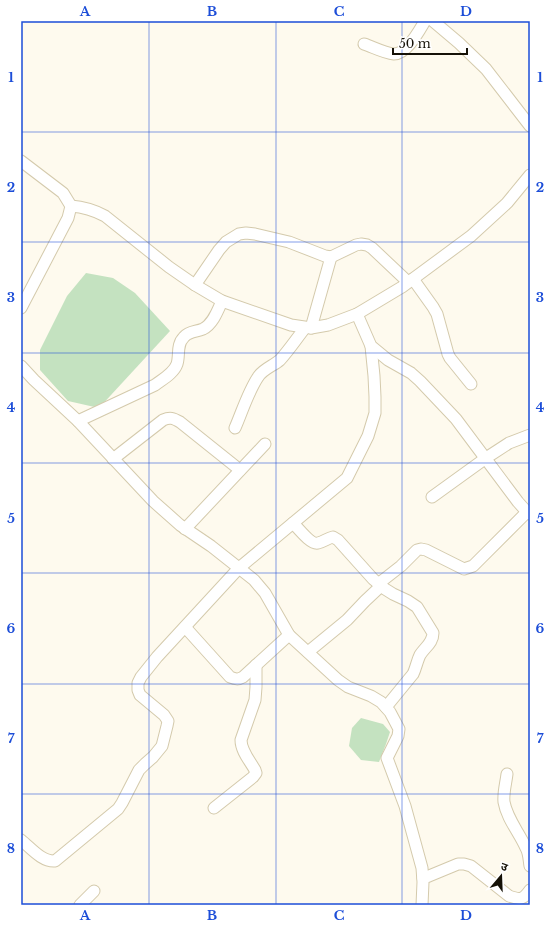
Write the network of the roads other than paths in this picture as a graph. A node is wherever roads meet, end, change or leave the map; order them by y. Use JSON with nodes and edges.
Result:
{"nodes":[{"id":1,"x":425,"y":21,"type":"edge"},
{"id":2,"x":433,"y":21,"type":"edge"},
{"id":3,"x":364,"y":44,"type":"dead end"},
{"id":4,"x":530,"y":126,"type":"edge"},
{"id":5,"x":21,"y":161,"type":"edge"},
{"id":6,"x":530,"y":176,"type":"edge"},
{"id":7,"x":71,"y":206,"type":"junction"},
{"id":8,"x":331,"y":257,"type":"junction"},
{"id":9,"x":411,"y":280,"type":"junction"},
{"id":10,"x":196,"y":285,"type":"junction"},
{"id":11,"x":222,"y":301,"type":"junction"},
{"id":12,"x":21,"y":308,"type":"edge"},
{"id":13,"x":357,"y":314,"type":"junction"},
{"id":14,"x":308,"y":328,"type":"junction"},
{"id":15,"x":370,"y":346,"type":"junction"},
{"id":16,"x":21,"y":366,"type":"edge"},
{"id":17,"x":471,"y":384,"type":"dead end"},
{"id":18,"x":78,"y":421,"type":"junction"},
{"id":19,"x":235,"y":428,"type":"dead end"},
{"id":20,"x":530,"y":435,"type":"edge"},
{"id":21,"x":265,"y":444,"type":"dead end"},
{"id":22,"x":486,"y":458,"type":"junction"},
{"id":23,"x":113,"y":459,"type":"junction"},
{"id":24,"x":240,"y":470,"type":"junction"},
{"id":25,"x":432,"y":497,"type":"dead end"},
{"id":26,"x":528,"y":513,"type":"edge"},
{"id":27,"x":293,"y":523,"type":"junction"},
{"id":28,"x":185,"y":529,"type":"junction"},
{"id":29,"x":239,"y":568,"type":"junction"},
{"id":30,"x":380,"y":585,"type":"junction"},
{"id":31,"x":185,"y":628,"type":"junction"},
{"id":32,"x":289,"y":635,"type":"junction"},
{"id":33,"x":308,"y":652,"type":"junction"},
{"id":34,"x":256,"y":665,"type":"junction"},
{"id":35,"x":386,"y":707,"type":"junction"},
{"id":36,"x":507,"y":774,"type":"dead end"},
{"id":37,"x":214,"y":808,"type":"dead end"},
{"id":38,"x":21,"y":840,"type":"edge"},
{"id":39,"x":530,"y":866,"type":"edge"},
{"id":40,"x":430,"y":876,"type":"junction"},
{"id":41,"x":530,"y":890,"type":"edge"},
{"id":42,"x":94,"y":891,"type":"dead end"},
{"id":43,"x":80,"y":905,"type":"edge"},
{"id":44,"x":422,"y":905,"type":"edge"}],
"edges":[{"from":1,"to":3,"type":"street"},
{"from":2,"to":4,"type":"street"},
{"from":5,"to":7,"type":"street"},
{"from":6,"to":9,"type":"street"},
{"from":7,"to":10,"type":"street"},
{"from":7,"to":12,"type":"street"},
{"from":8,"to":9,"type":"street"},
{"from":8,"to":10,"type":"street"},
{"from":8,"to":14,"type":"street"},
{"from":9,"to":13,"type":"street"},
{"from":9,"to":17,"type":"street"},
{"from":10,"to":11,"type":"street"},
{"from":11,"to":14,"type":"street"},
{"from":11,"to":18,"type":"street"},
{"from":13,"to":14,"type":"street"},
{"from":13,"to":15,"type":"street"},
{"from":14,"to":19,"type":"street"},
{"from":15,"to":22,"type":"street"},
{"from":15,"to":27,"type":"street"},
{"from":16,"to":18,"type":"street"},
{"from":18,"to":23,"type":"street"},
{"from":20,"to":22,"type":"street"},
{"from":21,"to":24,"type":"street"},
{"from":22,"to":25,"type":"street"},
{"from":22,"to":26,"type":"street"},
{"from":23,"to":24,"type":"street"},
{"from":23,"to":28,"type":"street"},
{"from":24,"to":28,"type":"street"},
{"from":26,"to":30,"type":"street"},
{"from":27,"to":29,"type":"street"},
{"from":27,"to":30,"type":"street"},
{"from":28,"to":29,"type":"street"},
{"from":29,"to":31,"type":"street"},
{"from":29,"to":32,"type":"street"},
{"from":30,"to":33,"type":"street"},
{"from":30,"to":35,"type":"street"},
{"from":31,"to":34,"type":"street"},
{"from":31,"to":38,"type":"street"},
{"from":32,"to":33,"type":"street"},
{"from":32,"to":34,"type":"street"},
{"from":33,"to":35,"type":"street"},
{"from":34,"to":37,"type":"street"},
{"from":35,"to":40,"type":"street"},
{"from":36,"to":39,"type":"street"},
{"from":40,"to":41,"type":"street"},
{"from":40,"to":44,"type":"street"},
{"from":42,"to":43,"type":"street"}]}
